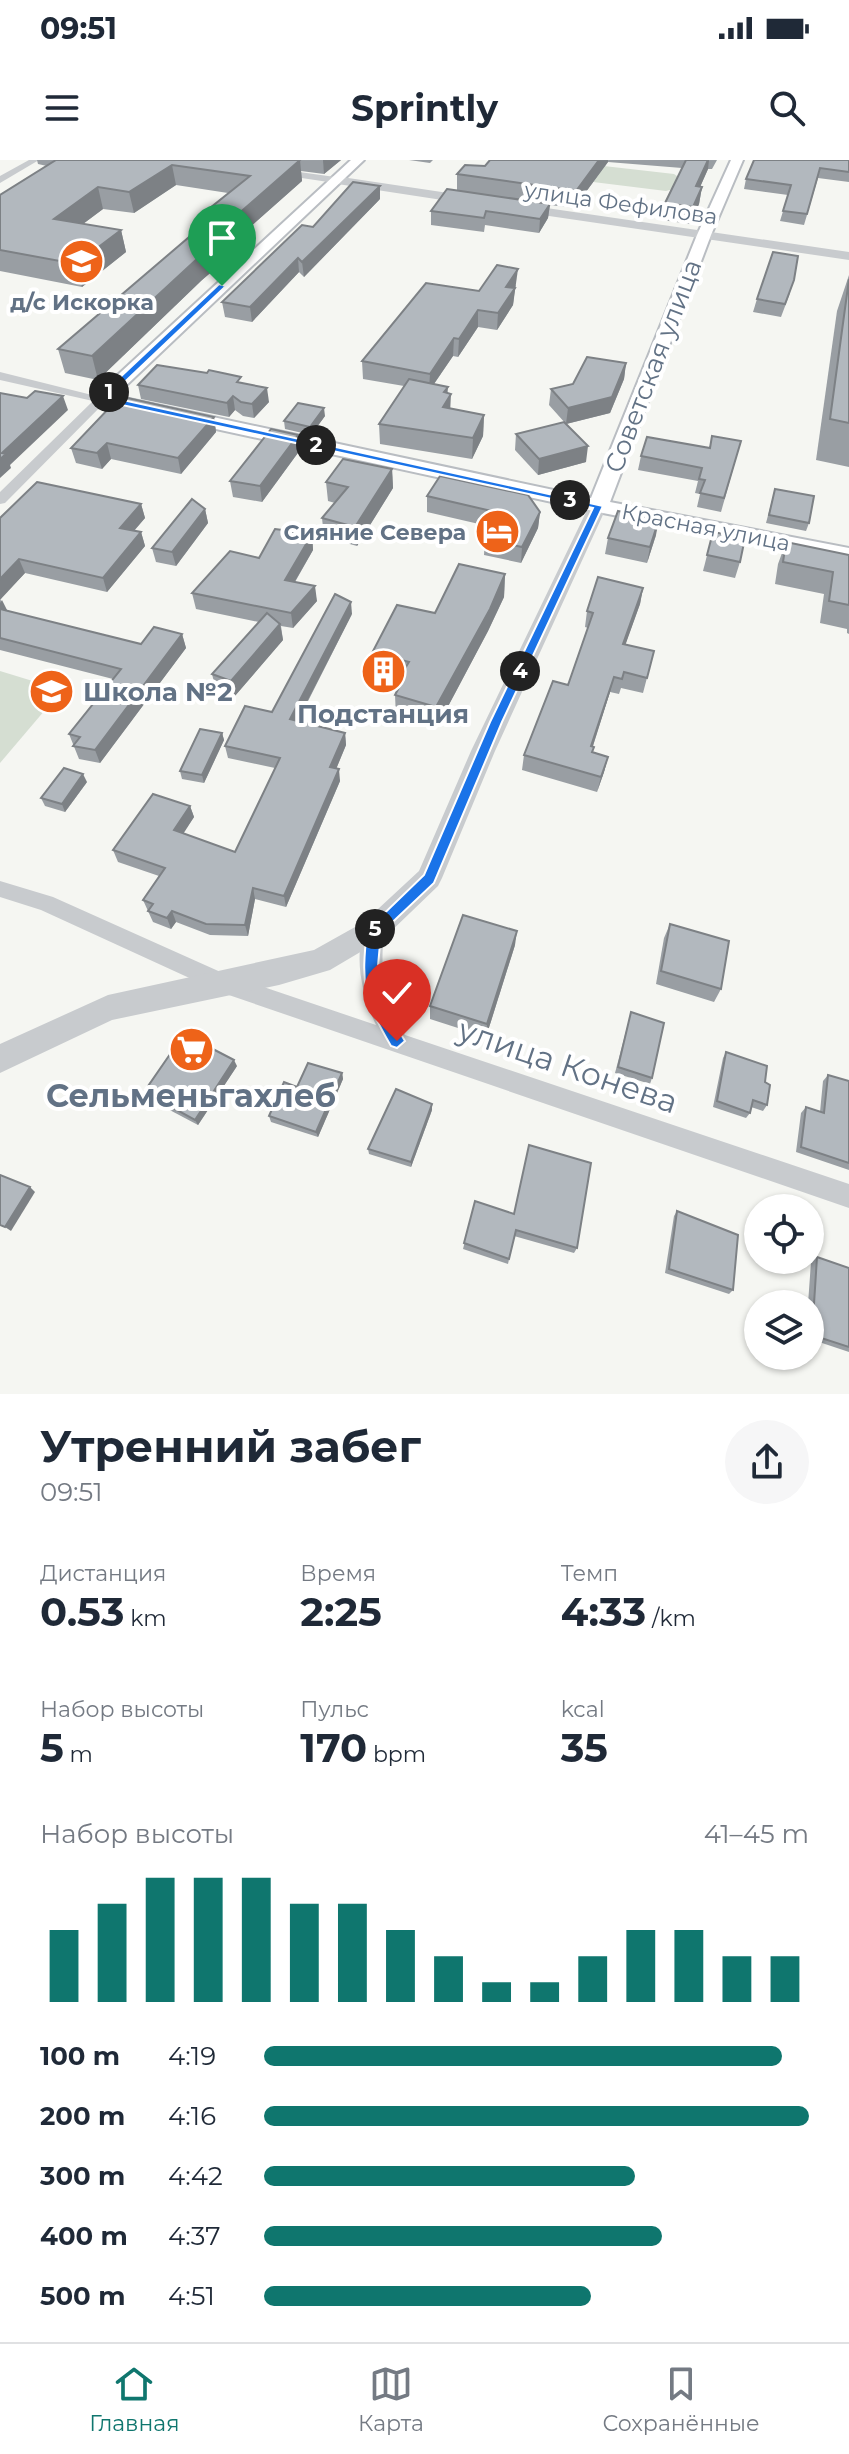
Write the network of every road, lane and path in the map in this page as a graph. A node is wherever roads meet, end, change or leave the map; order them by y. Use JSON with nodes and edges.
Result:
{"nodes":[{"id":1,"x":35,"y":160,"type":"edge"},
{"id":2,"x":358,"y":160,"type":"edge"},
{"id":3,"x":737,"y":160,"type":"edge"},
{"id":4,"x":270,"y":171,"type":"edge"},
{"id":5,"x":0,"y":180,"type":"edge"},
{"id":6,"x":335,"y":180,"type":"junction"},
{"id":7,"x":493,"y":204,"type":"edge"},
{"id":8,"x":508,"y":206,"type":"edge"},
{"id":9,"x":704,"y":235,"type":"junction"},
{"id":10,"x":849,"y":256,"type":"edge"},
{"id":11,"x":0,"y":376,"type":"edge"},
{"id":12,"x":102,"y":399,"type":"junction"},
{"id":13,"x":0,"y":500,"type":"edge"},
{"id":14,"x":598,"y":506,"type":"junction"},
{"id":15,"x":849,"y":555,"type":"edge"},
{"id":16,"x":0,"y":889,"type":"edge"},
{"id":17,"x":374,"y":930,"type":"junction"},
{"id":18,"x":220,"y":982,"type":"junction"},
{"id":19,"x":397,"y":1041,"type":"junction"},
{"id":20,"x":0,"y":1059,"type":"edge"},
{"id":21,"x":849,"y":1196,"type":"edge"}],
"edges":[{"from":1,"to":5,"type":"street"},
{"from":2,"to":6,"type":"main road"},
{"from":3,"to":9,"type":"main road","name":"Советская улица"},
{"from":4,"to":6,"type":"street","name":"улица Фефилова"},
{"from":6,"to":7,"type":"street","name":"улица Фефилова"},
{"from":6,"to":12,"type":"main road"},
{"from":8,"to":9,"type":"street","name":"улица Фефилова"},
{"from":9,"to":10,"type":"street","name":"улица Фефилова"},
{"from":9,"to":14,"type":"main road","name":"Советская улица"},
{"from":11,"to":12,"type":"street","name":"Красная улица"},
{"from":12,"to":13,"type":"street"},
{"from":12,"to":14,"type":"main road","name":"Красная улица"},
{"from":14,"to":15,"type":"main road","name":"Красная улица"},
{"from":14,"to":17,"type":"street","name":"Советская улица"},
{"from":16,"to":18,"type":"street","name":"улица Конева"},
{"from":17,"to":18,"type":"street","name":"Советская улица"},
{"from":17,"to":19,"type":"street"},
{"from":18,"to":19,"type":"street","name":"улица Конева"},
{"from":18,"to":20,"type":"street","name":"Советская улица"},
{"from":19,"to":21,"type":"street","name":"улица Конева"}]}
